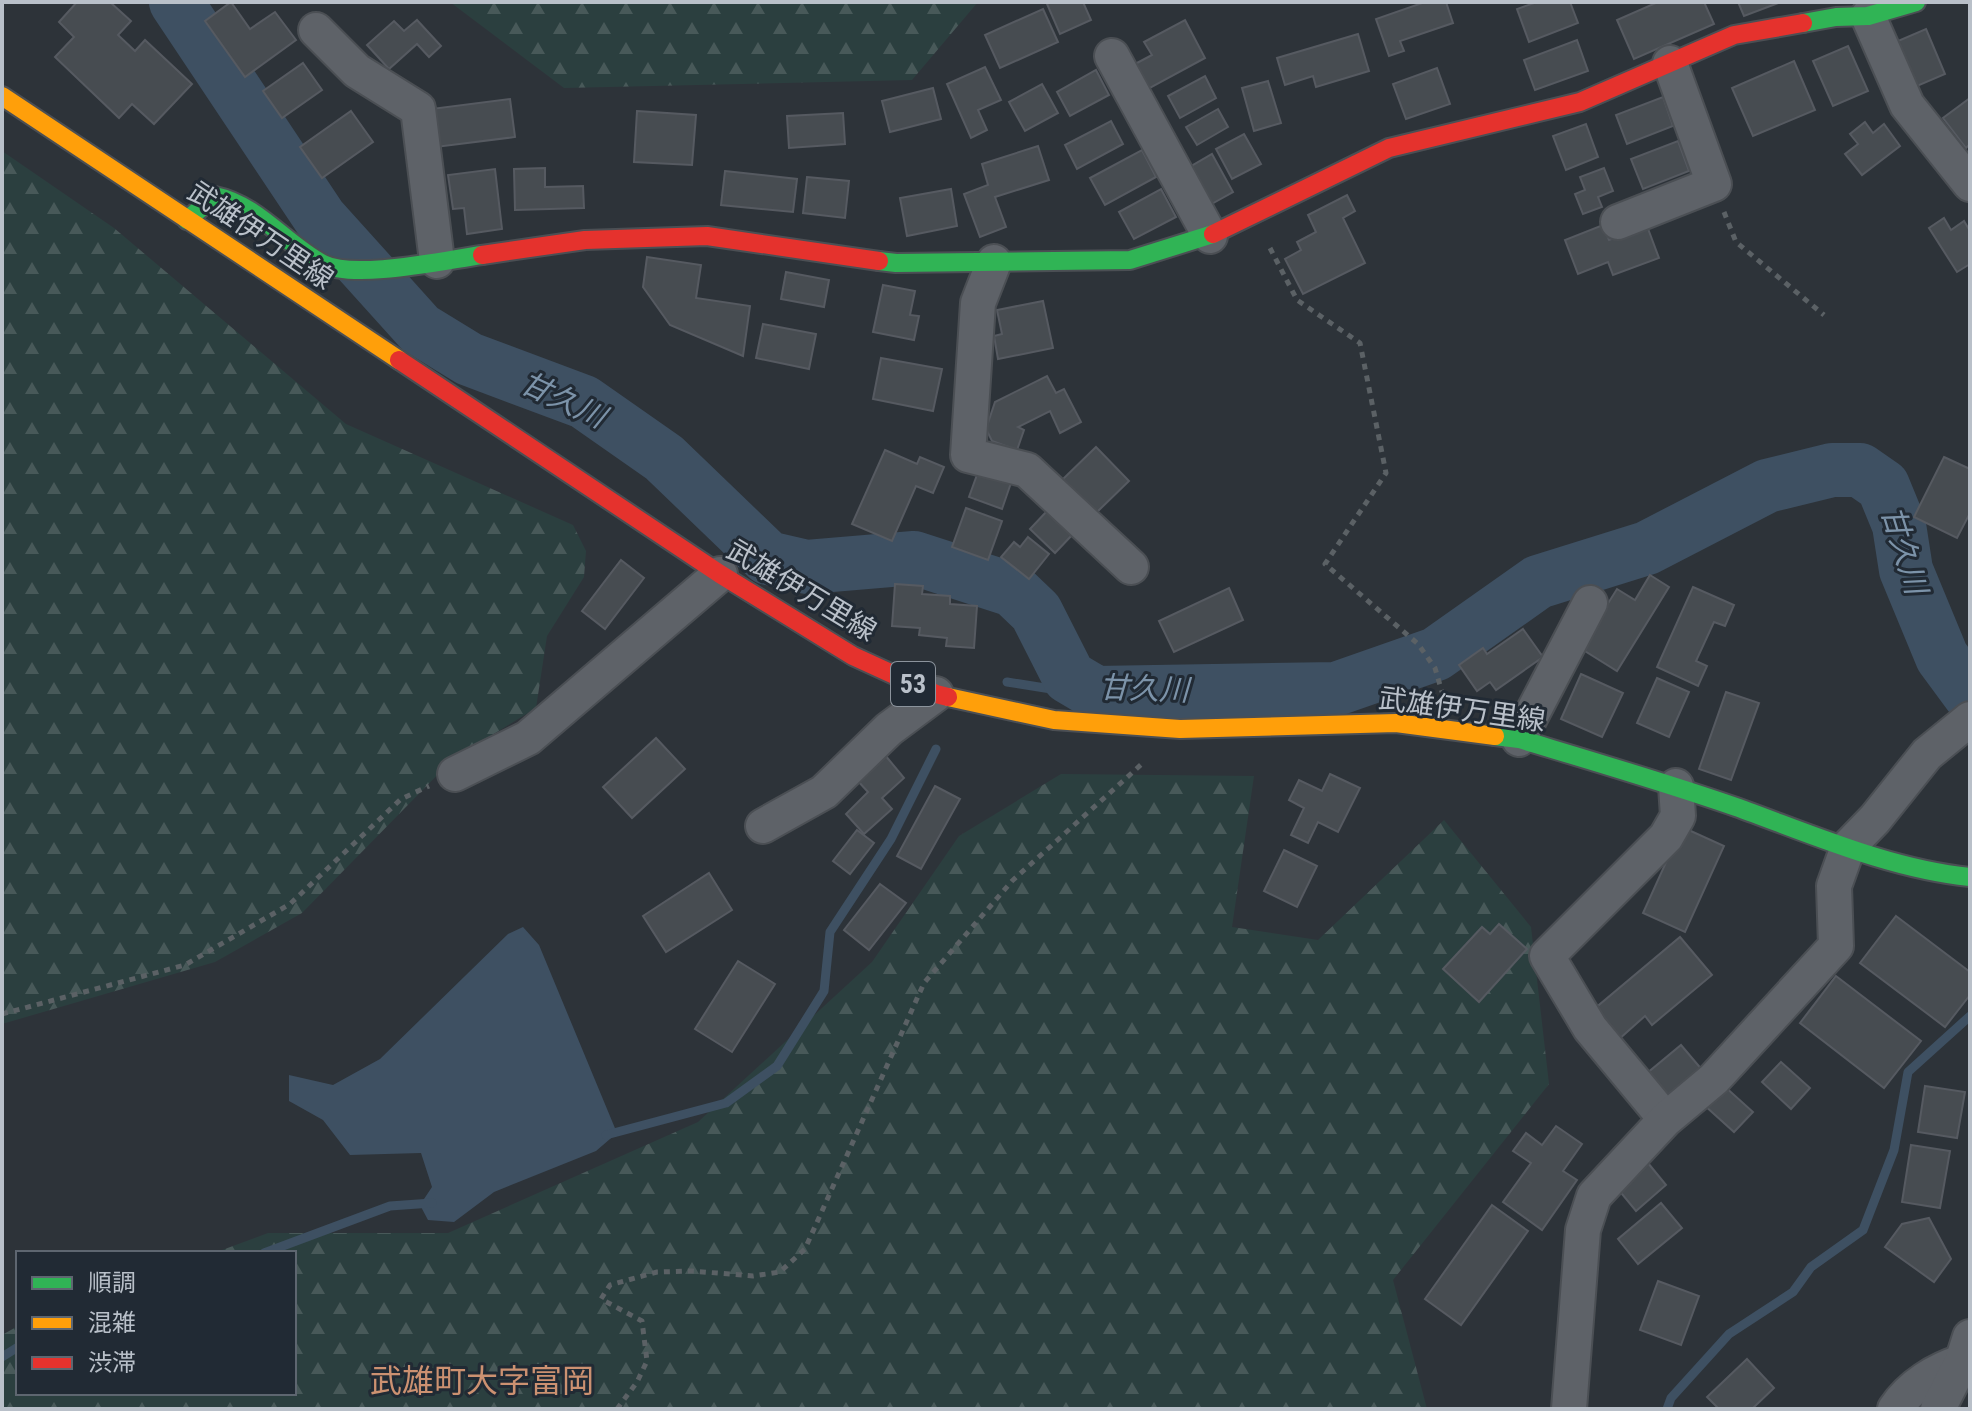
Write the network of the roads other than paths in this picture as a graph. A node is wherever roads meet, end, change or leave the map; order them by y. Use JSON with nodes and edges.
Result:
{"nodes":[{"id":1,"x":1916,"y":2,"type":"edge"},
{"id":2,"x":1868,"y":16,"type":"junction"},
{"id":3,"x":316,"y":30,"type":"dead end"},
{"id":4,"x":1112,"y":56,"type":"dead end"},
{"id":5,"x":1670,"y":63,"type":"junction"},
{"id":6,"x":2,"y":96,"type":"edge"},
{"id":7,"x":1970,"y":184,"type":"edge"},
{"id":8,"x":187,"y":220,"type":"junction"},
{"id":9,"x":1618,"y":222,"type":"dead end"},
{"id":10,"x":1210,"y":236,"type":"junction"},
{"id":11,"x":437,"y":261,"type":"junction"},
{"id":12,"x":994,"y":262,"type":"junction"},
{"id":13,"x":1131,"y":567,"type":"dead end"},
{"id":14,"x":720,"y":574,"type":"junction"},
{"id":15,"x":1590,"y":603,"type":"dead end"},
{"id":16,"x":936,"y":694,"type":"junction"},
{"id":17,"x":1968,"y":720,"type":"edge"},
{"id":18,"x":1519,"y":739,"type":"junction"},
{"id":19,"x":455,"y":774,"type":"road end"},
{"id":20,"x":1676,"y":786,"type":"junction"},
{"id":21,"x":763,"y":826,"type":"dead end"},
{"id":22,"x":1848,"y":847,"type":"junction"},
{"id":23,"x":1970,"y":877,"type":"edge"},
{"id":24,"x":1658,"y":1110,"type":"dead end"},
{"id":25,"x":1966,"y":1350,"type":"edge"},
{"id":26,"x":1569,"y":1409,"type":"edge"},
{"id":27,"x":1895,"y":1409,"type":"edge"},
{"id":28,"x":1938,"y":1409,"type":"edge"}],
"edges":[{"from":1,"to":2,"type":"main road"},
{"from":2,"to":5,"type":"main road"},
{"from":2,"to":7,"type":"street"},
{"from":3,"to":11,"type":"street"},
{"from":4,"to":10,"type":"street"},
{"from":5,"to":9,"type":"street"},
{"from":5,"to":10,"type":"main road"},
{"from":6,"to":8,"type":"main road","name":"武雄伊万里線","number":"53"},
{"from":8,"to":11,"type":"main road"},
{"from":8,"to":14,"type":"main road","name":"武雄伊万里線","number":"53"},
{"from":10,"to":12,"type":"main road"},
{"from":11,"to":12,"type":"main road"},
{"from":12,"to":13,"type":"street"},
{"from":14,"to":16,"type":"main road","name":"武雄伊万里線","number":"53"},
{"from":14,"to":19,"type":"street"},
{"from":15,"to":18,"type":"street"},
{"from":16,"to":18,"type":"main road","name":"武雄伊万里線","number":"53"},
{"from":16,"to":21,"type":"street"},
{"from":17,"to":22,"type":"street"},
{"from":18,"to":20,"type":"main road","name":"武雄伊万里線","number":"53"},
{"from":20,"to":22,"type":"main road","name":"武雄伊万里線","number":"53"},
{"from":20,"to":24,"type":"street"},
{"from":22,"to":23,"type":"main road","name":"武雄伊万里線","number":"53"},
{"from":22,"to":26,"type":"street"},
{"from":25,"to":27,"type":"street"},
{"from":25,"to":28,"type":"street"}]}
